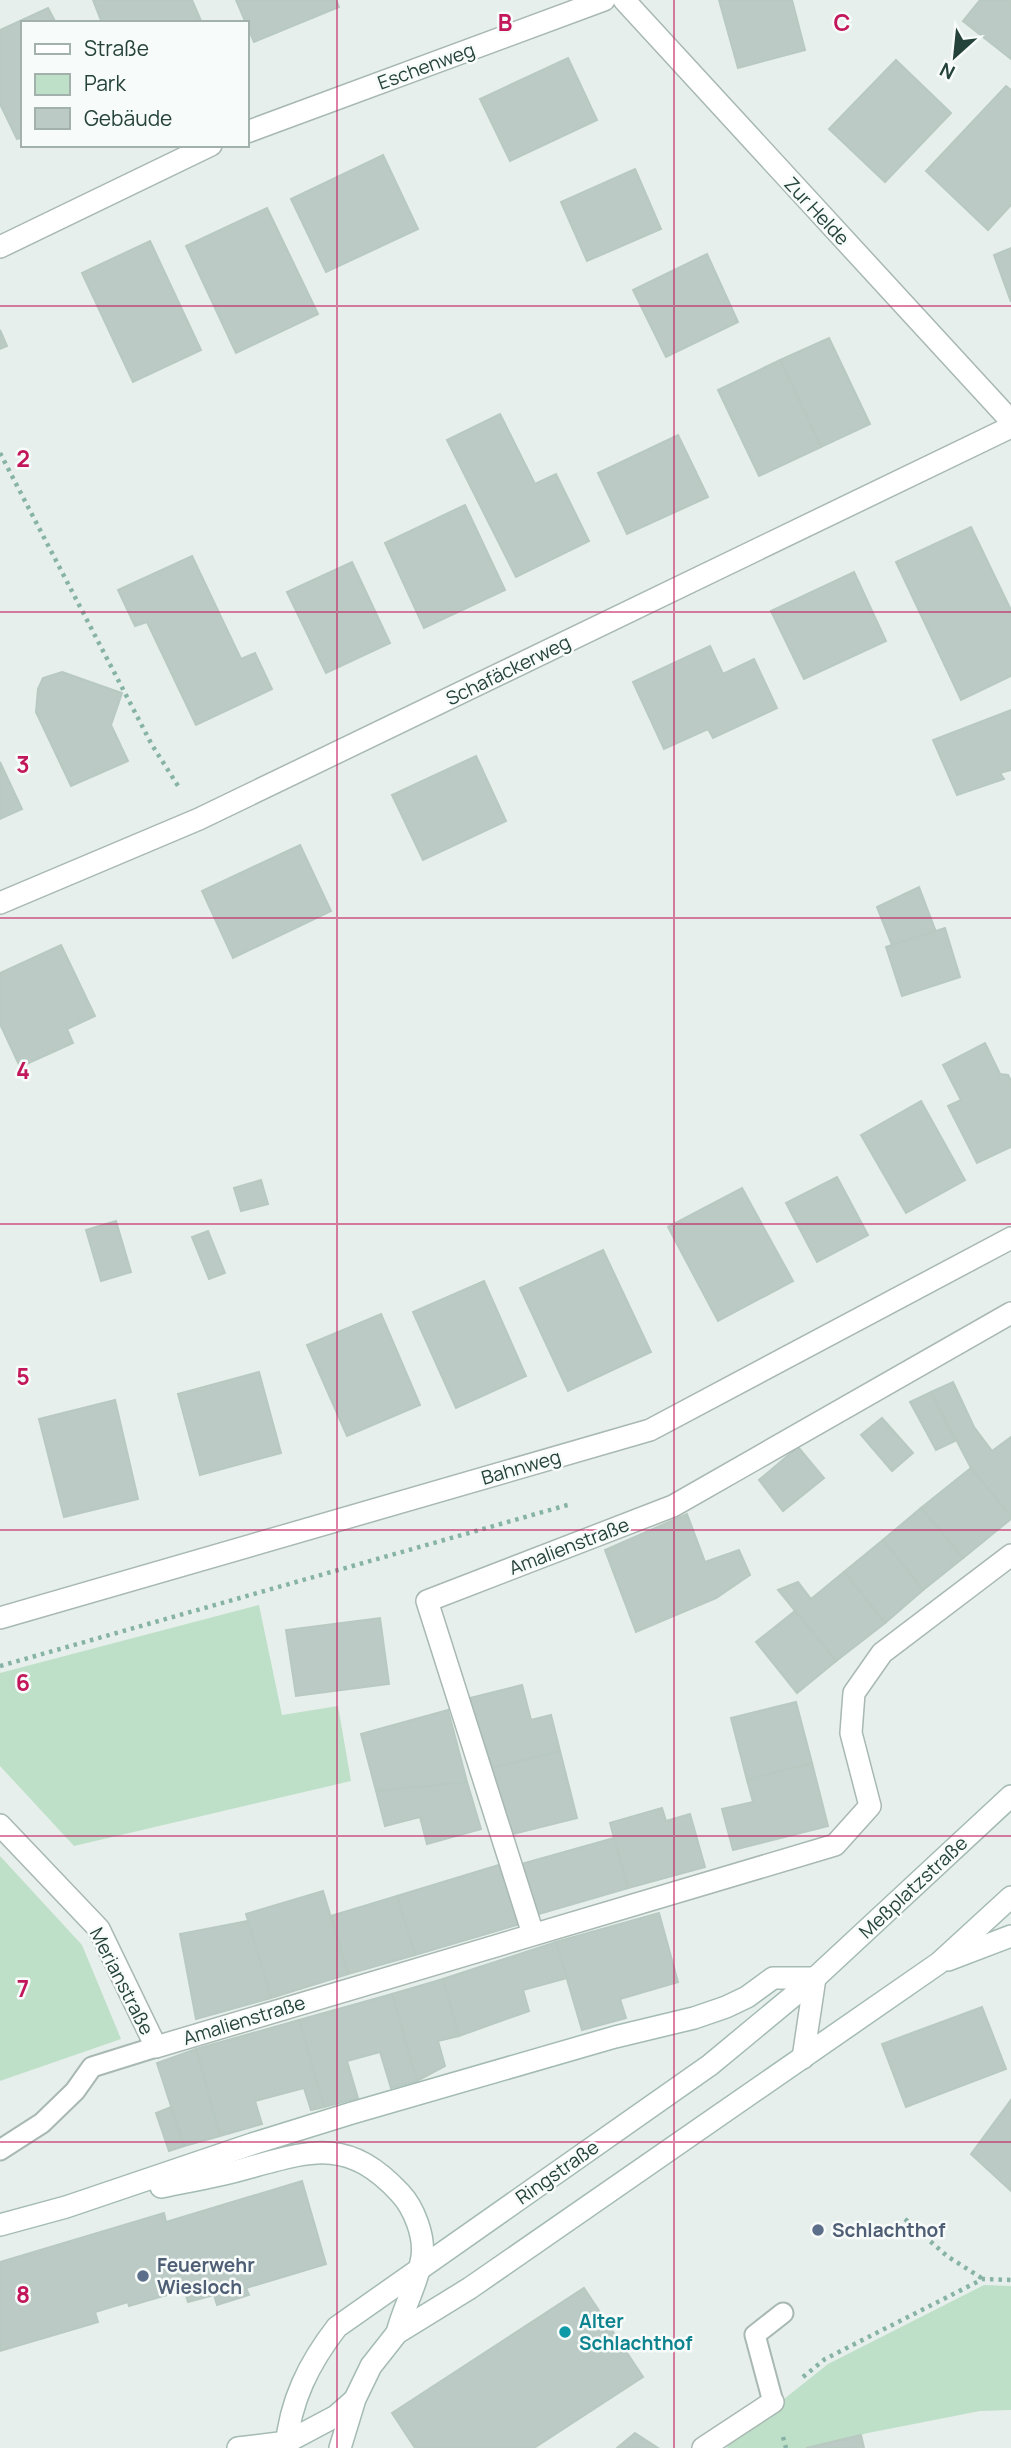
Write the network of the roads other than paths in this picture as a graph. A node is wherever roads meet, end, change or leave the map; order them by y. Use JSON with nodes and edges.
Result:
{"nodes":[{"id":1,"x":604,"y":0,"type":"edge"},
{"id":2,"x":624,"y":0,"type":"edge"},
{"id":3,"x":248,"y":132,"type":"edge"},
{"id":4,"x":207,"y":147,"type":"edge"},
{"id":5,"x":0,"y":247,"type":"edge"},
{"id":6,"x":1011,"y":421,"type":"edge"},
{"id":7,"x":1011,"y":428,"type":"edge"},
{"id":8,"x":0,"y":903,"type":"edge"},
{"id":9,"x":1011,"y":1238,"type":"edge"},
{"id":10,"x":1011,"y":1313,"type":"edge"},
{"id":11,"x":1011,"y":1555,"type":"edge"},
{"id":12,"x":0,"y":1618,"type":"edge"},
{"id":13,"x":1011,"y":1796,"type":"edge"},
{"id":14,"x":0,"y":1825,"type":"edge"},
{"id":15,"x":1011,"y":1897,"type":"edge"},
{"id":16,"x":533,"y":1934,"type":"junction"},
{"id":17,"x":1011,"y":1936,"type":"edge"},
{"id":18,"x":939,"y":1963,"type":"junction"},
{"id":19,"x":815,"y":1978,"type":"junction"},
{"id":20,"x":156,"y":2047,"type":"junction"},
{"id":21,"x":803,"y":2058,"type":"junction"},
{"id":22,"x":0,"y":2150,"type":"edge"},
{"id":23,"x":66,"y":2207,"type":"junction"},
{"id":24,"x":0,"y":2225,"type":"edge"},
{"id":25,"x":418,"y":2269,"type":"junction"},
{"id":26,"x":783,"y":2314,"type":"dead end"},
{"id":27,"x":397,"y":2333,"type":"junction"},
{"id":28,"x":355,"y":2399,"type":"junction"},
{"id":29,"x":773,"y":2402,"type":"joint"},
{"id":30,"x":286,"y":2445,"type":"edge"},
{"id":31,"x":238,"y":2448,"type":"edge"},
{"id":32,"x":340,"y":2448,"type":"edge"},
{"id":33,"x":703,"y":2448,"type":"edge"}],
"edges":[{"from":1,"to":3,"type":"street","name":"Eschenweg"},
{"from":2,"to":6,"type":"street","name":"Zur Helde"},
{"from":4,"to":5,"type":"street"},
{"from":7,"to":8,"type":"street","name":"Schafäckerweg"},
{"from":9,"to":12,"type":"street","name":"Bahnweg"},
{"from":10,"to":16,"type":"street","name":"Amalienstraße"},
{"from":11,"to":16,"type":"street","name":"Amalienstraße"},
{"from":13,"to":19,"type":"street","name":"Meßplatzstraße"},
{"from":14,"to":20,"type":"street","name":"Merianstraße"},
{"from":15,"to":18,"type":"street"},
{"from":16,"to":20,"type":"street","name":"Amalienstraße"},
{"from":17,"to":18,"type":"street"},
{"from":18,"to":21,"type":"street"},
{"from":19,"to":21,"type":"street"},
{"from":19,"to":23,"type":"street"},
{"from":19,"to":25,"type":"street","name":"Ringstraße"},
{"from":20,"to":22,"type":"lane"},
{"from":21,"to":27,"type":"street"},
{"from":23,"to":24,"type":"street"},
{"from":23,"to":25,"type":"street"},
{"from":25,"to":27,"type":"street"},
{"from":25,"to":30,"type":"street","name":"Ringstraße"},
{"from":26,"to":29,"type":"lane"},
{"from":27,"to":28,"type":"street"},
{"from":28,"to":30,"type":"street"},
{"from":28,"to":32,"type":"street"},
{"from":29,"to":33,"type":"street"},
{"from":30,"to":31,"type":"street"}]}
